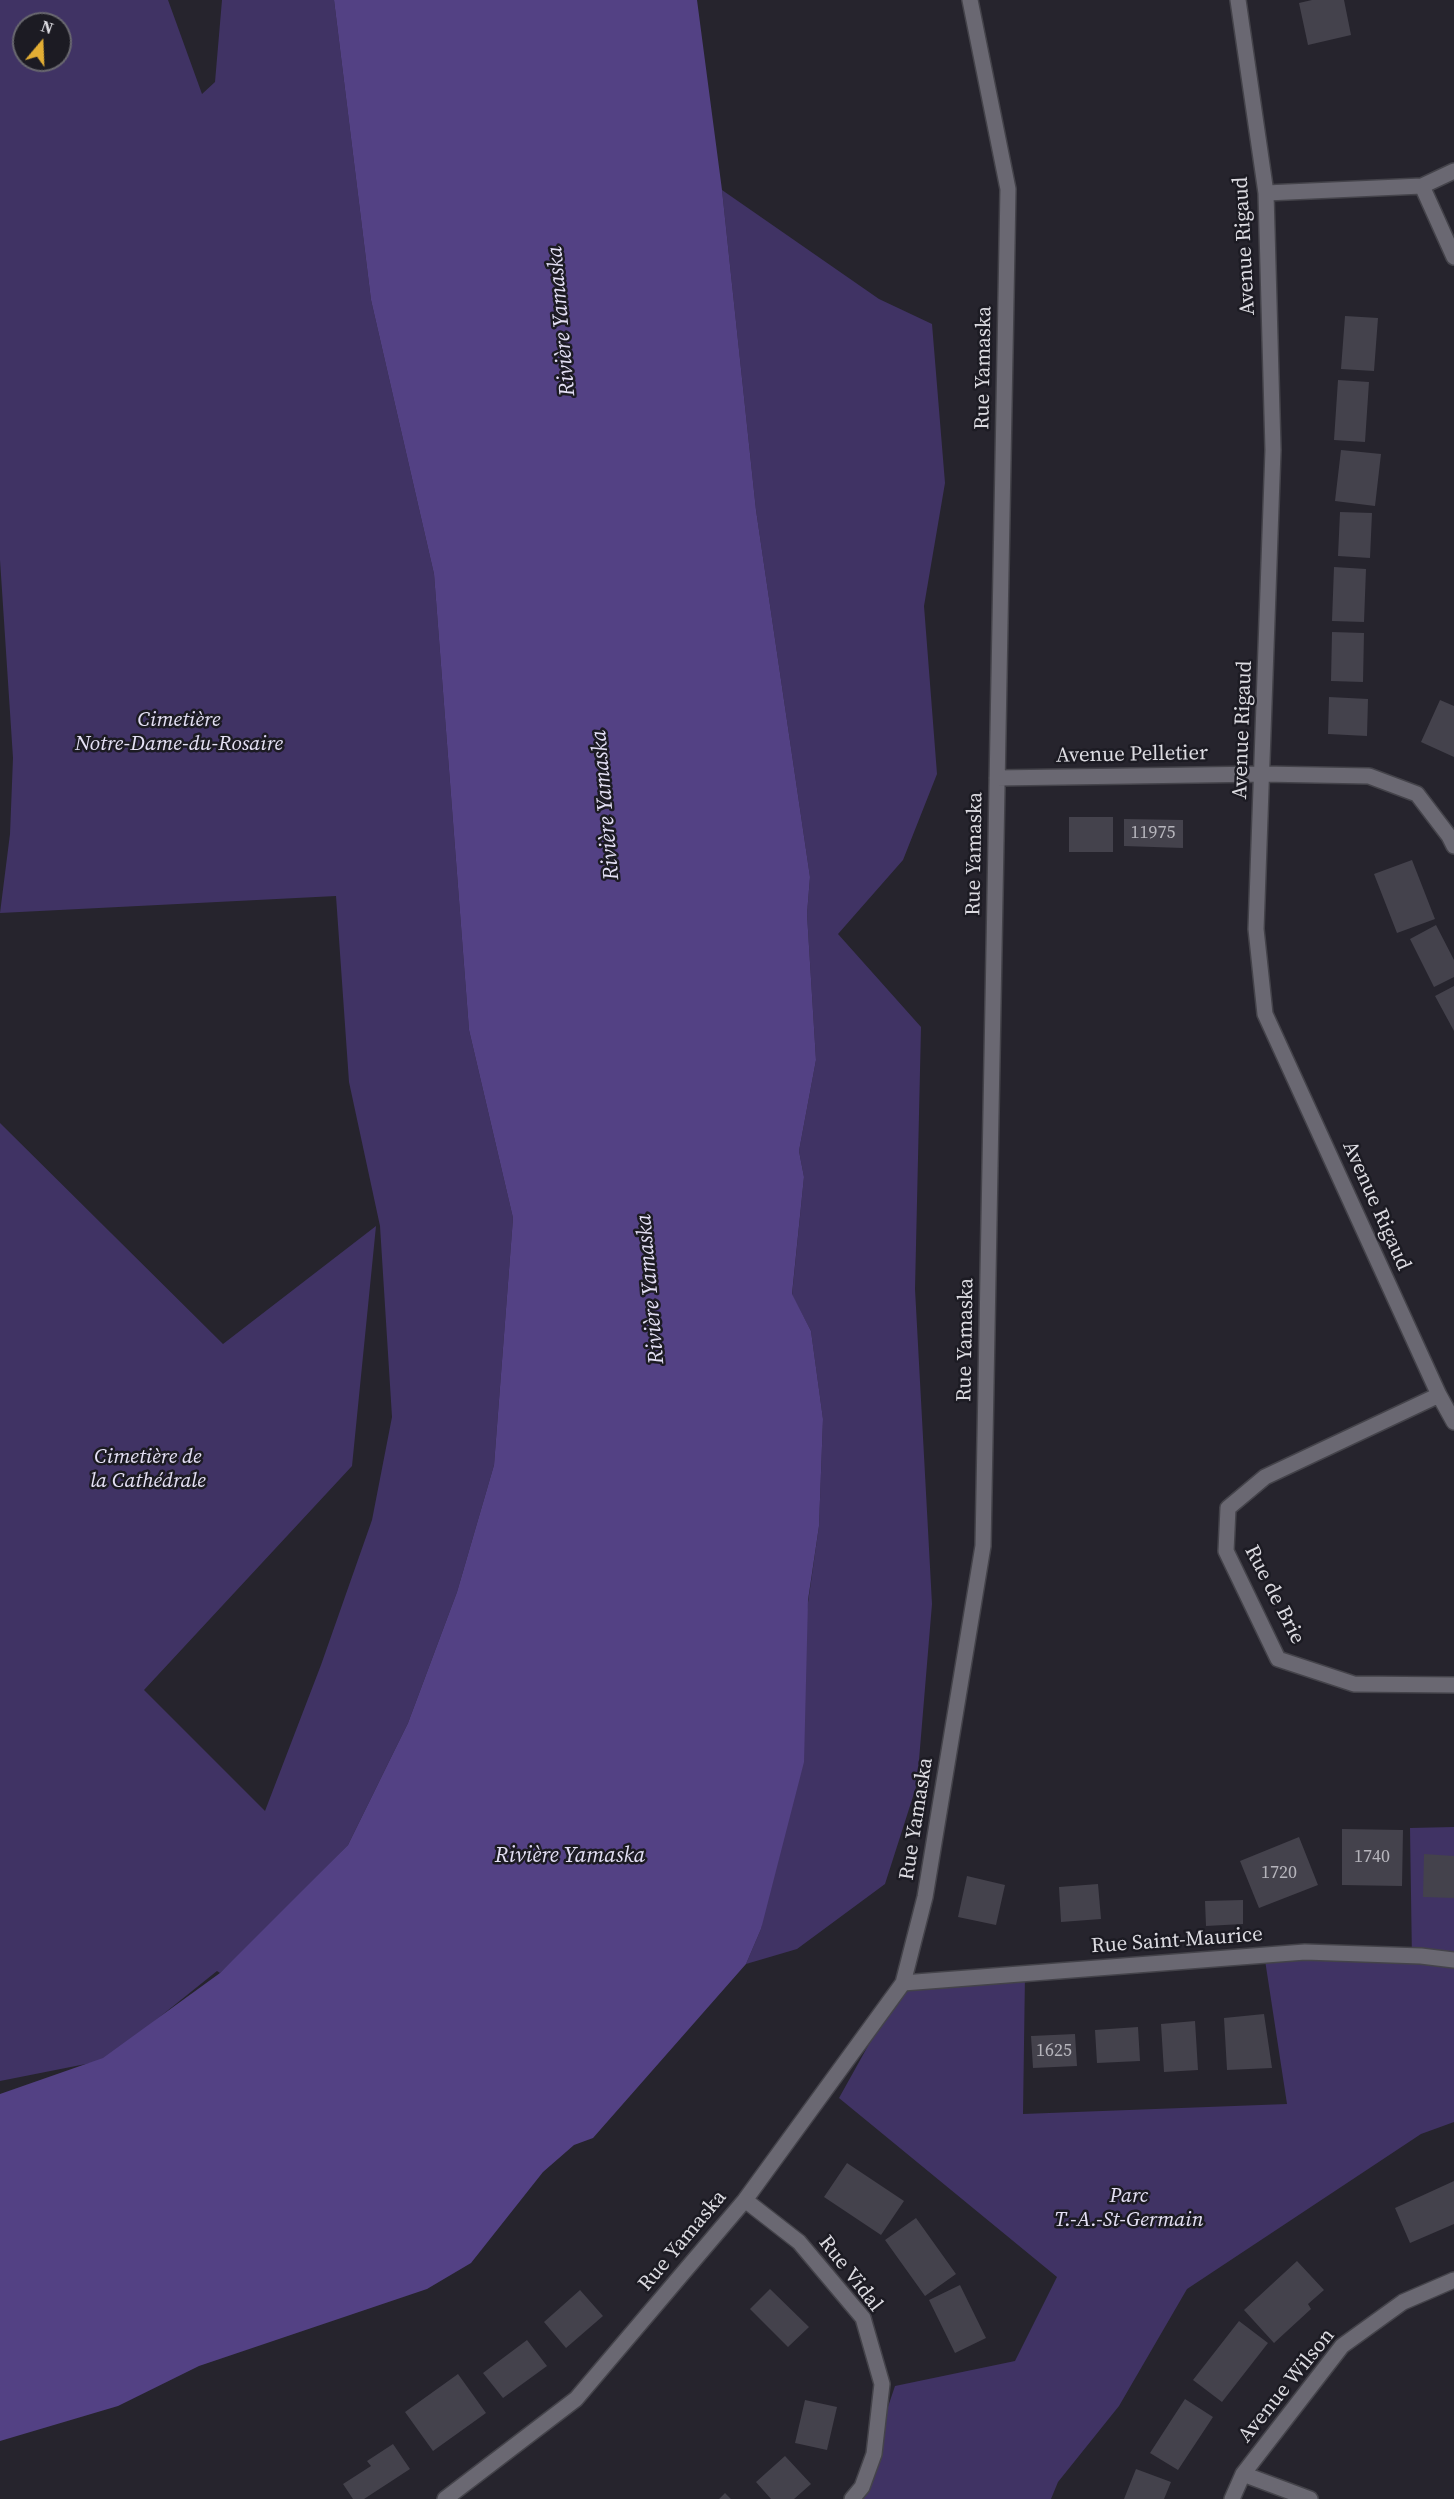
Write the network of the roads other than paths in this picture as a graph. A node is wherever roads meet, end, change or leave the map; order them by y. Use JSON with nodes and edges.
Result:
{"nodes":[{"id":1,"x":970,"y":0,"type":"edge"},
{"id":2,"x":1238,"y":0,"type":"edge"},
{"id":3,"x":1454,"y":171,"type":"edge"},
{"id":4,"x":1422,"y":186,"type":"junction"},
{"id":5,"x":1266,"y":193,"type":"junction"},
{"id":6,"x":1454,"y":257,"type":"edge"},
{"id":7,"x":1263,"y":774,"type":"junction"},
{"id":8,"x":997,"y":778,"type":"junction"},
{"id":9,"x":1454,"y":846,"type":"edge"},
{"id":10,"x":1439,"y":1395,"type":"junction"},
{"id":11,"x":1454,"y":1422,"type":"edge"},
{"id":12,"x":1454,"y":1685,"type":"edge"},
{"id":13,"x":1454,"y":1960,"type":"edge"},
{"id":14,"x":903,"y":1983,"type":"junction"},
{"id":15,"x":745,"y":2200,"type":"junction"},
{"id":16,"x":1454,"y":2280,"type":"edge"},
{"id":17,"x":1243,"y":2474,"type":"junction"},
{"id":18,"x":445,"y":2499,"type":"edge"},
{"id":19,"x":852,"y":2499,"type":"edge"},
{"id":20,"x":1232,"y":2499,"type":"edge"},
{"id":21,"x":1310,"y":2499,"type":"edge"}],
"edges":[{"from":1,"to":8,"type":"street","name":"Rue Yamaska"},
{"from":2,"to":5,"type":"street","name":"Avenue Rigaud"},
{"from":3,"to":4,"type":"street"},
{"from":4,"to":5,"type":"street"},
{"from":4,"to":6,"type":"street"},
{"from":5,"to":7,"type":"street","name":"Avenue Rigaud"},
{"from":7,"to":8,"type":"street","name":"Avenue Pelletier"},
{"from":7,"to":9,"type":"street","name":"Avenue Pelletier"},
{"from":7,"to":10,"type":"street","name":"Avenue Rigaud"},
{"from":8,"to":14,"type":"street","name":"Rue Yamaska"},
{"from":10,"to":11,"type":"street","name":"Avenue Rigaud"},
{"from":10,"to":12,"type":"street","name":"Rue de Brie"},
{"from":13,"to":14,"type":"street","name":"Rue Saint-Maurice"},
{"from":14,"to":15,"type":"street","name":"Rue Yamaska"},
{"from":15,"to":18,"type":"street","name":"Rue Yamaska"},
{"from":15,"to":19,"type":"street","name":"Rue Vidal"},
{"from":16,"to":17,"type":"street","name":"Avenue Wilson"},
{"from":17,"to":20,"type":"street","name":"Avenue Wilson"},
{"from":17,"to":21,"type":"street"}]}
